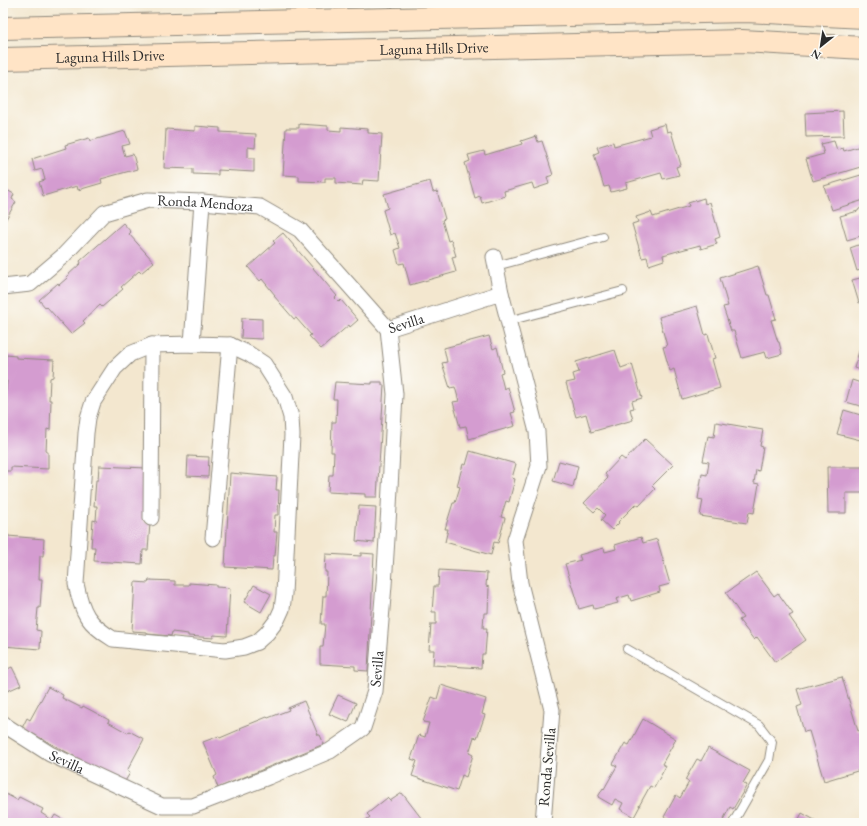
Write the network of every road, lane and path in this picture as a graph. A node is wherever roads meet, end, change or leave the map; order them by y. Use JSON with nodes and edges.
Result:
{"nodes":[{"id":1,"x":864,"y":17,"type":"edge"},
{"id":2,"x":3,"y":28,"type":"edge"},
{"id":3,"x":864,"y":48,"type":"edge"},
{"id":4,"x":3,"y":59,"type":"edge"},
{"id":5,"x":202,"y":202,"type":"junction"},
{"id":6,"x":603,"y":237,"type":"dead end"},
{"id":7,"x":495,"y":261,"type":"joint"},
{"id":8,"x":3,"y":287,"type":"edge"},
{"id":9,"x":623,"y":291,"type":"dead end"},
{"id":10,"x":501,"y":293,"type":"junction"},
{"id":11,"x":508,"y":321,"type":"junction"},
{"id":12,"x":388,"y":329,"type":"junction"},
{"id":13,"x":192,"y":344,"type":"junction"},
{"id":14,"x":152,"y":345,"type":"junction"},
{"id":15,"x":230,"y":345,"type":"junction"},
{"id":16,"x":151,"y":518,"type":"dead end"},
{"id":17,"x":213,"y":538,"type":"dead end"},
{"id":18,"x":628,"y":649,"type":"dead end"},
{"id":19,"x":3,"y":723,"type":"edge"},
{"id":20,"x":543,"y":823,"type":"edge"},
{"id":21,"x":733,"y":823,"type":"edge"}],
"edges":[{"from":1,"to":2,"type":"main road","name":"Laguna Hills Drive"},
{"from":3,"to":4,"type":"main road","name":"Laguna Hills Drive"},
{"from":5,"to":8,"type":"street","name":"Ronda Mendoza"},
{"from":5,"to":12,"type":"street","name":"Ronda Mendoza"},
{"from":5,"to":13,"type":"street"},
{"from":6,"to":7,"type":"lane"},
{"from":7,"to":10,"type":"street","name":"Ronda Sevilla"},
{"from":9,"to":11,"type":"lane"},
{"from":10,"to":11,"type":"street","name":"Ronda Sevilla"},
{"from":10,"to":12,"type":"street","name":"Sevilla"},
{"from":11,"to":20,"type":"street","name":"Ronda Sevilla"},
{"from":12,"to":19,"type":"street","name":"Sevilla"},
{"from":13,"to":14,"type":"street"},
{"from":13,"to":15,"type":"street"},
{"from":14,"to":15,"type":"street"},
{"from":14,"to":16,"type":"street"},
{"from":15,"to":17,"type":"street"},
{"from":18,"to":21,"type":"lane"}]}
